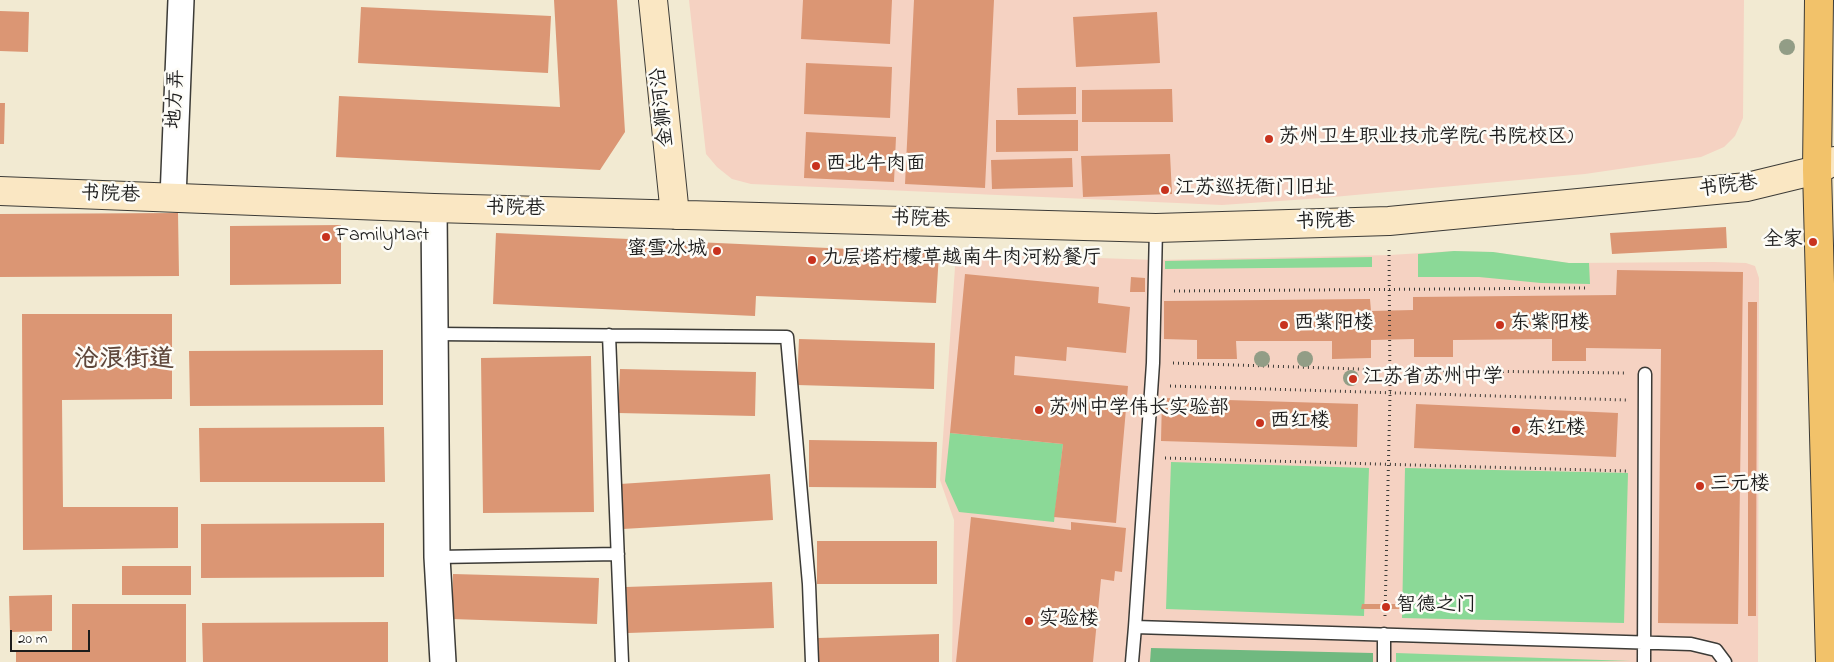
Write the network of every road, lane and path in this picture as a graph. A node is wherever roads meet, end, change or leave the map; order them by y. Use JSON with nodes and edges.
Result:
{"nodes":[{"id":1,"x":181,"y":0,"type":"edge"},
{"id":2,"x":653,"y":0,"type":"edge"},
{"id":3,"x":1818,"y":0,"type":"edge"},
{"id":4,"x":1826,"y":166,"type":"edge"},
{"id":5,"x":0,"y":191,"type":"edge"},
{"id":6,"x":173,"y":198,"type":"junction"},
{"id":7,"x":434,"y":208,"type":"junction"},
{"id":8,"x":675,"y":214,"type":"junction"},
{"id":9,"x":1389,"y":221,"type":"junction"},
{"id":10,"x":1156,"y":228,"type":"junction"},
{"id":11,"x":1390,"y":288,"type":"junction"},
{"id":12,"x":1586,"y":288,"type":"dead end"},
{"id":13,"x":1156,"y":291,"type":"junction"},
{"id":14,"x":435,"y":334,"type":"junction"},
{"id":15,"x":609,"y":335,"type":"junction"},
{"id":16,"x":1153,"y":363,"type":"junction"},
{"id":17,"x":1390,"y":370,"type":"junction"},
{"id":18,"x":1645,"y":374,"type":"joint"},
{"id":19,"x":1151,"y":386,"type":"junction"},
{"id":20,"x":1390,"y":394,"type":"junction"},
{"id":21,"x":1645,"y":401,"type":"junction"},
{"id":22,"x":1146,"y":458,"type":"junction"},
{"id":23,"x":1388,"y":464,"type":"junction"},
{"id":24,"x":1644,"y":471,"type":"junction"},
{"id":25,"x":618,"y":554,"type":"junction"},
{"id":26,"x":437,"y":557,"type":"junction"},
{"id":27,"x":1135,"y":627,"type":"junction"},
{"id":28,"x":1384,"y":634,"type":"junction"},
{"id":29,"x":1644,"y":642,"type":"junction"},
{"id":30,"x":442,"y":662,"type":"edge"},
{"id":31,"x":622,"y":662,"type":"edge"},
{"id":32,"x":812,"y":662,"type":"edge"},
{"id":33,"x":1132,"y":662,"type":"edge"},
{"id":34,"x":1384,"y":662,"type":"edge"},
{"id":35,"x":1644,"y":662,"type":"edge"},
{"id":36,"x":1725,"y":662,"type":"edge"},
{"id":37,"x":1830,"y":662,"type":"edge"}],
"edges":[{"from":1,"to":6,"type":"street","name":"地方弄"},
{"from":2,"to":8,"type":"main road","name":"金狮河沿"},
{"from":3,"to":4,"type":"main road"},
{"from":4,"to":9,"type":"main road","name":"书院巷"},
{"from":4,"to":37,"type":"main road"},
{"from":5,"to":6,"type":"main road","name":"书院巷"},
{"from":6,"to":7,"type":"main road","name":"书院巷"},
{"from":7,"to":8,"type":"main road","name":"书院巷"},
{"from":7,"to":14,"type":"street"},
{"from":8,"to":10,"type":"main road","name":"书院巷"},
{"from":9,"to":10,"type":"main road","name":"书院巷"},
{"from":9,"to":11,"type":"path"},
{"from":10,"to":13,"type":"lane"},
{"from":11,"to":12,"type":"path"},
{"from":11,"to":13,"type":"path"},
{"from":11,"to":17,"type":"path"},
{"from":13,"to":16,"type":"lane"},
{"from":14,"to":15,"type":"lane"},
{"from":14,"to":26,"type":"street"},
{"from":15,"to":25,"type":"lane"},
{"from":15,"to":32,"type":"lane"},
{"from":16,"to":17,"type":"path"},
{"from":16,"to":19,"type":"lane"},
{"from":17,"to":18,"type":"path"},
{"from":17,"to":20,"type":"path"},
{"from":18,"to":21,"type":"lane"},
{"from":19,"to":20,"type":"path"},
{"from":19,"to":22,"type":"lane"},
{"from":20,"to":21,"type":"path"},
{"from":20,"to":23,"type":"path"},
{"from":21,"to":24,"type":"lane"},
{"from":22,"to":23,"type":"path"},
{"from":22,"to":27,"type":"lane"},
{"from":23,"to":24,"type":"path"},
{"from":23,"to":28,"type":"path"},
{"from":24,"to":29,"type":"lane"},
{"from":25,"to":26,"type":"lane"},
{"from":25,"to":31,"type":"lane"},
{"from":26,"to":30,"type":"street"},
{"from":27,"to":28,"type":"lane"},
{"from":27,"to":33,"type":"lane"},
{"from":28,"to":29,"type":"lane"},
{"from":28,"to":34,"type":"lane"},
{"from":29,"to":35,"type":"lane"},
{"from":29,"to":36,"type":"lane"}]}
